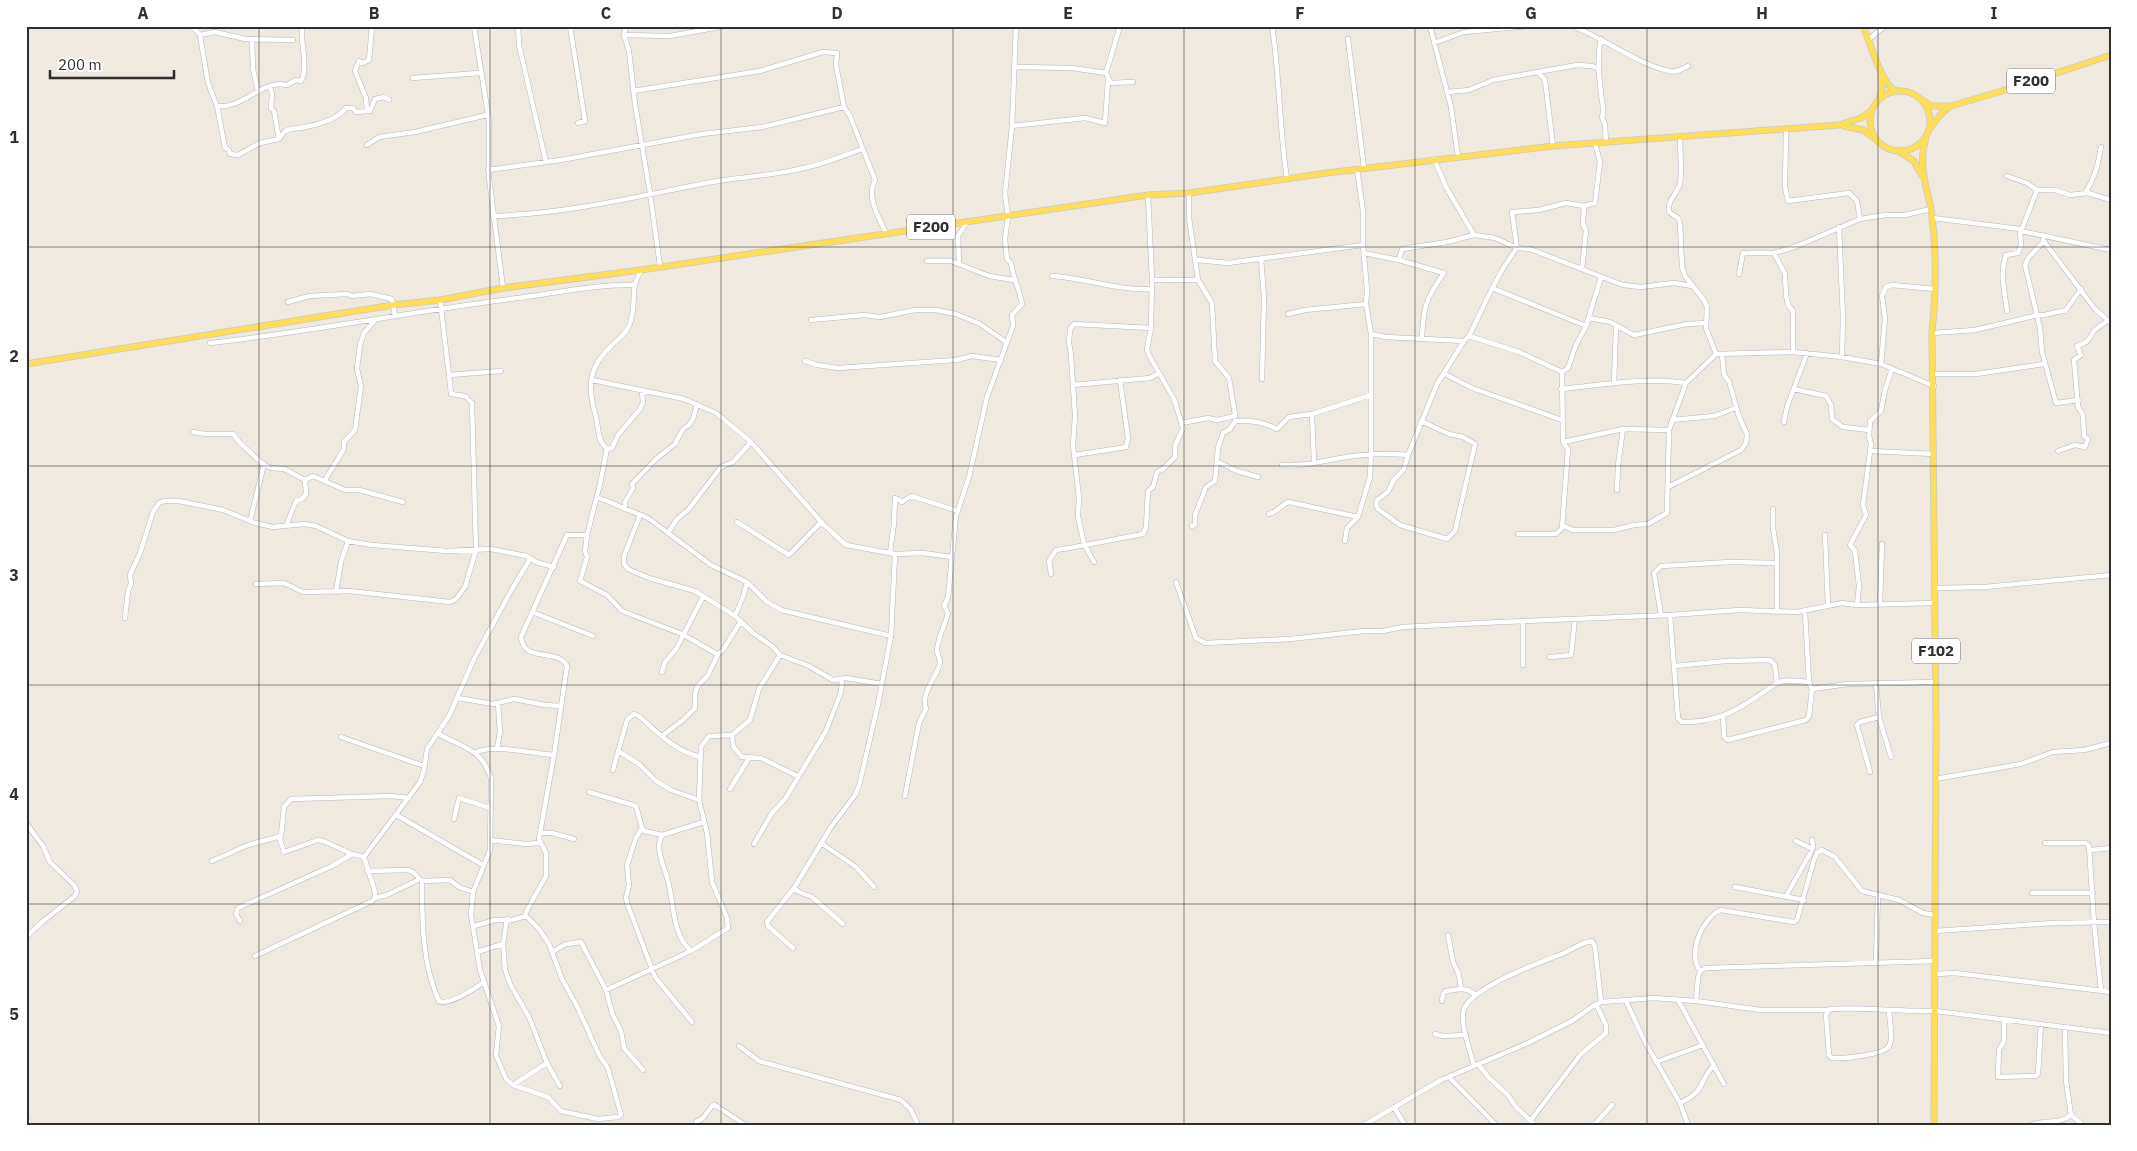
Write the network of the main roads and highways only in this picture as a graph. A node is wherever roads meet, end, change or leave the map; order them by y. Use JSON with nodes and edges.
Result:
{"nodes":[{"id":1,"x":1863,"y":26,"type":"edge"},
{"id":2,"x":2111,"y":55,"type":"edge"},
{"id":3,"x":1881,"y":72,"type":"junction"},
{"id":4,"x":1900,"y":91,"type":"junction"},
{"id":5,"x":1920,"y":100,"type":"junction"},
{"id":6,"x":1877,"y":102,"type":"junction"},
{"id":7,"x":1951,"y":106,"type":"junction"},
{"id":8,"x":1872,"y":110,"type":"junction"},
{"id":9,"x":1839,"y":125,"type":"junction"},
{"id":10,"x":1929,"y":130,"type":"junction"},
{"id":11,"x":1926,"y":137,"type":"junction"},
{"id":12,"x":1876,"y":139,"type":"junction"},
{"id":13,"x":1898,"y":151,"type":"junction"},
{"id":14,"x":1923,"y":178,"type":"junction"},
{"id":15,"x":26,"y":364,"type":"edge"},
{"id":16,"x":1934,"y":1125,"type":"edge"}],
"edges":[{"from":1,"to":3,"type":"main road"},
{"from":2,"to":7,"type":"main road","number":"F200"},
{"from":3,"to":4,"type":"main road"},
{"from":3,"to":6,"type":"main road"},
{"from":4,"to":5,"type":"main road"},
{"from":4,"to":6,"type":"main road"},
{"from":5,"to":7,"type":"main road","number":"F200"},
{"from":5,"to":10,"type":"main road"},
{"from":6,"to":8,"type":"main road"},
{"from":7,"to":10,"type":"main road","number":"F200"},
{"from":8,"to":9,"type":"main road","number":"F200"},
{"from":8,"to":12,"type":"main road"},
{"from":9,"to":12,"type":"main road","number":"F200"},
{"from":9,"to":15,"type":"main road","number":"F200"},
{"from":10,"to":11,"type":"main road"},
{"from":11,"to":13,"type":"main road"},
{"from":11,"to":14,"type":"main road","number":"F102"},
{"from":12,"to":13,"type":"main road"},
{"from":13,"to":14,"type":"main road","number":"F102"},
{"from":14,"to":16,"type":"main road","number":"F102"}]}
